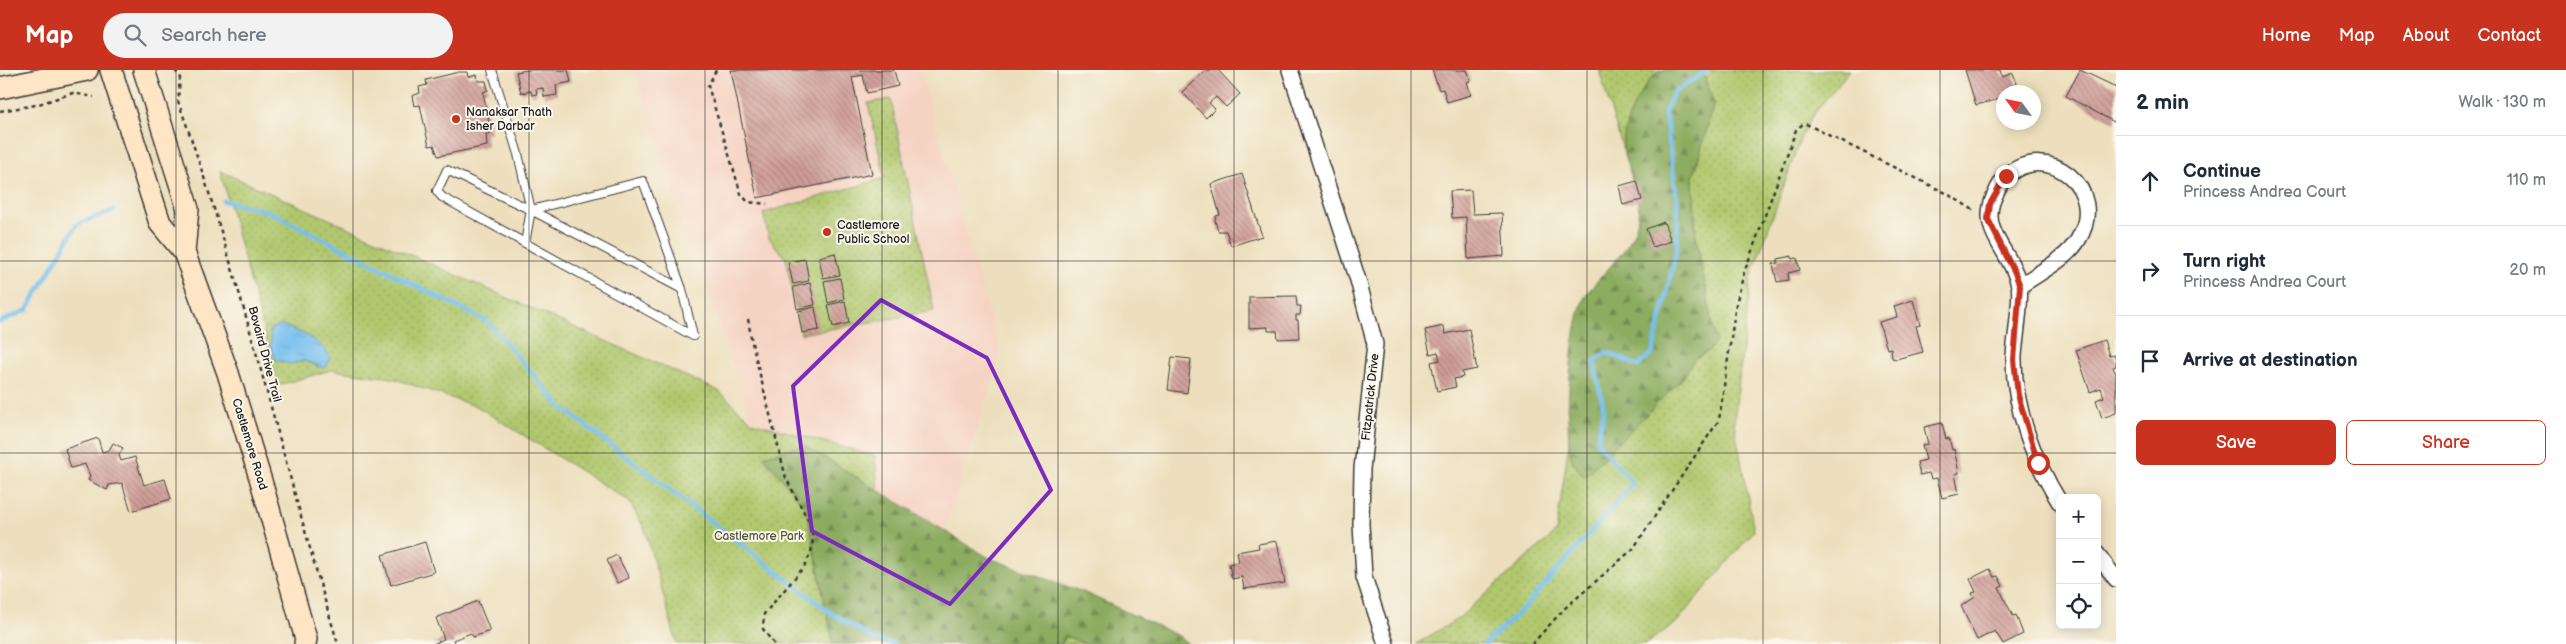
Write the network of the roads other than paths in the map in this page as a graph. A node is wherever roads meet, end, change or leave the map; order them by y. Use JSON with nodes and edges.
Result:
{"nodes":[{"id":1,"x":87,"y":70,"type":"edge"},
{"id":2,"x":111,"y":70,"type":"edge"},
{"id":3,"x":144,"y":70,"type":"edge"},
{"id":4,"x":492,"y":70,"type":"edge"},
{"id":5,"x":1290,"y":70,"type":"edge"},
{"id":6,"x":0,"y":88,"type":"edge"},
{"id":7,"x":531,"y":210,"type":"junction"},
{"id":8,"x":525,"y":243,"type":"junction"},
{"id":9,"x":184,"y":252,"type":"junction"},
{"id":10,"x":2020,"y":286,"type":"junction"},
{"id":11,"x":682,"y":289,"type":"junction"},
{"id":12,"x":2056,"y":496,"type":"edge"},
{"id":13,"x":2101,"y":559,"type":"edge"},
{"id":14,"x":2116,"y":579,"type":"edge"},
{"id":15,"x":308,"y":642,"type":"edge"},
{"id":16,"x":1386,"y":644,"type":"edge"}],
"edges":[{"from":1,"to":6,"type":"main road"},
{"from":2,"to":9,"type":"main road","name":"Castlemore Road"},
{"from":3,"to":9,"type":"main road","name":"Castlemore Road"},
{"from":4,"to":7,"type":"lane"},
{"from":5,"to":16,"type":"street","name":"Fitzpatrick Drive"},
{"from":7,"to":8,"type":"lane"},
{"from":7,"to":8,"type":"lane"},
{"from":7,"to":11,"type":"lane"},
{"from":7,"to":11,"type":"lane"},
{"from":8,"to":11,"type":"lane"},
{"from":9,"to":15,"type":"main road","name":"Castlemore Road"},
{"from":10,"to":10,"type":"street"},
{"from":10,"to":12,"type":"street"},
{"from":13,"to":14,"type":"street"}]}
